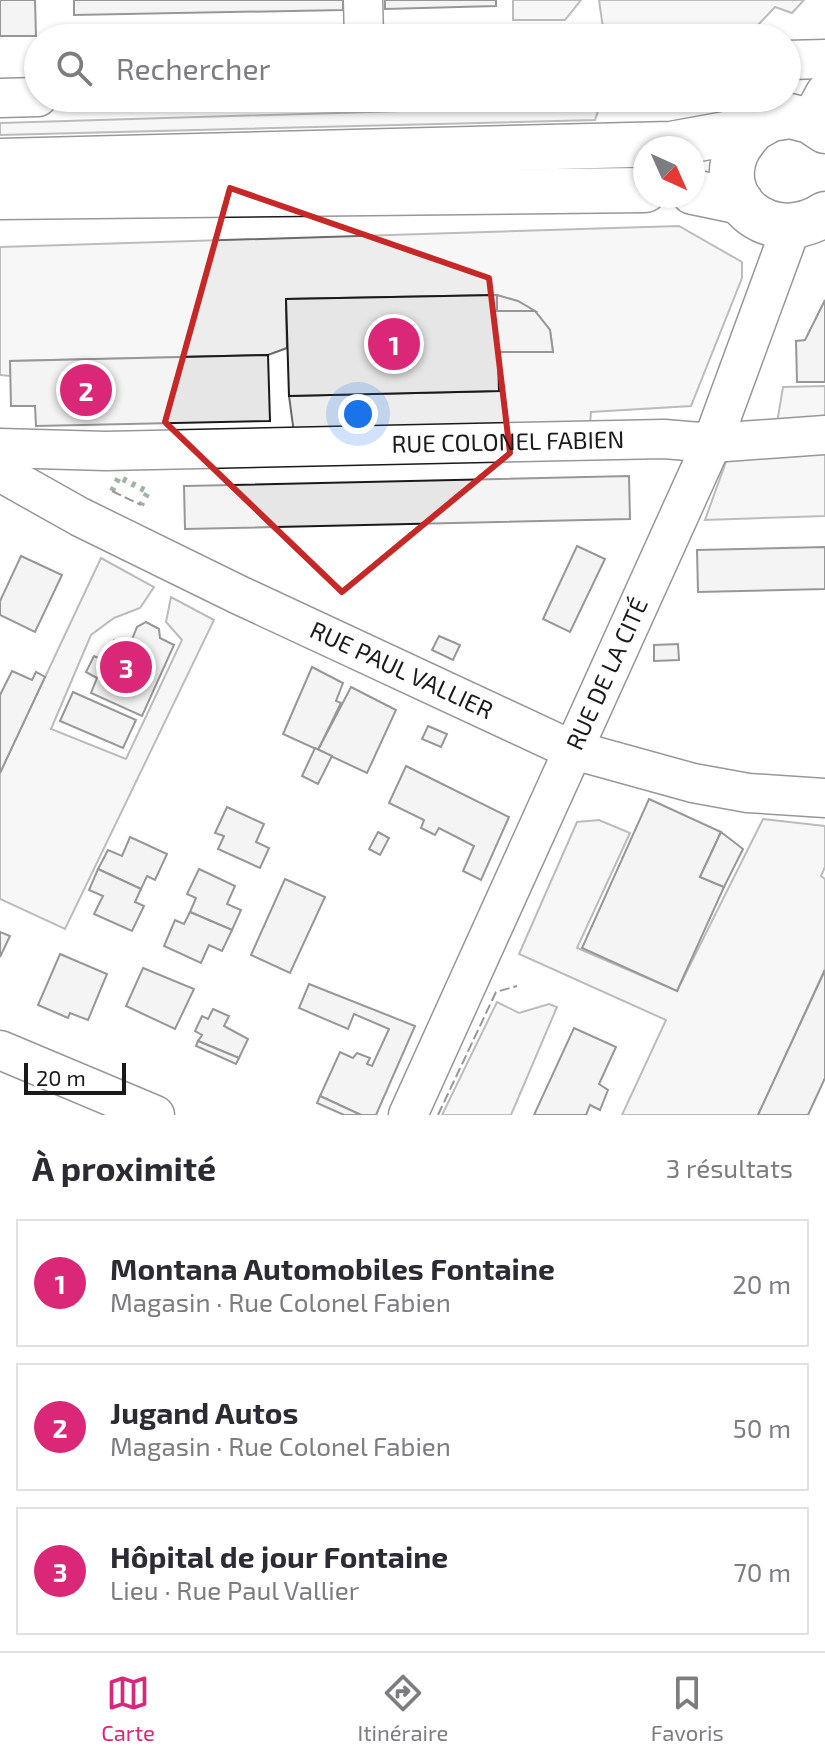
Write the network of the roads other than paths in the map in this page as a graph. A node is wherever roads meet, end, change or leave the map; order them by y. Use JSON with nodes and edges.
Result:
{"nodes":[{"id":1,"x":363,"y":0,"type":"edge"},
{"id":2,"x":364,"y":24,"type":"edge"},
{"id":3,"x":825,"y":59,"type":"edge"},
{"id":4,"x":801,"y":60,"type":"edge"},
{"id":5,"x":24,"y":97,"type":"edge"},
{"id":6,"x":0,"y":98,"type":"edge"},
{"id":7,"x":820,"y":115,"type":"edge"},
{"id":8,"x":753,"y":129,"type":"junction"},
{"id":9,"x":0,"y":161,"type":"edge"},
{"id":10,"x":633,"y":190,"type":"edge"},
{"id":11,"x":705,"y":194,"type":"edge"},
{"id":12,"x":0,"y":197,"type":"edge"},
{"id":13,"x":741,"y":202,"type":"junction"},
{"id":14,"x":808,"y":221,"type":"edge"},
{"id":15,"x":825,"y":435,"type":"edge"},
{"id":16,"x":712,"y":443,"type":"junction"},
{"id":17,"x":0,"y":448,"type":"edge"},
{"id":18,"x":0,"y":472,"type":"edge"},
{"id":19,"x":570,"y":749,"type":"junction"},
{"id":20,"x":825,"y":798,"type":"edge"},
{"id":21,"x":0,"y":1050,"type":"edge"},
{"id":22,"x":155,"y":1115,"type":"edge"},
{"id":23,"x":408,"y":1115,"type":"edge"}],
"edges":[{"from":1,"to":2,"type":"street"},
{"from":3,"to":4,"type":"street"},
{"from":5,"to":6,"type":"street"},
{"from":7,"to":8,"type":"main road"},
{"from":8,"to":9,"type":"main road"},
{"from":8,"to":13,"type":"main road"},
{"from":10,"to":12,"type":"main road"},
{"from":11,"to":13,"type":"main road"},
{"from":13,"to":14,"type":"main road"},
{"from":14,"to":16,"type":"street","name":"RUE DE LA CITÉ"},
{"from":15,"to":16,"type":"street","name":"RUE COLONEL FABIEN"},
{"from":16,"to":17,"type":"street","name":"RUE COLONEL FABIEN"},
{"from":16,"to":19,"type":"street","name":"RUE DE LA CITÉ"},
{"from":18,"to":19,"type":"street","name":"RUE PAUL VALLIER"},
{"from":19,"to":20,"type":"street","name":"RUE PAUL VALLIER"},
{"from":19,"to":23,"type":"street","name":"RUE DE LA CITÉ"},
{"from":21,"to":22,"type":"street"}]}
